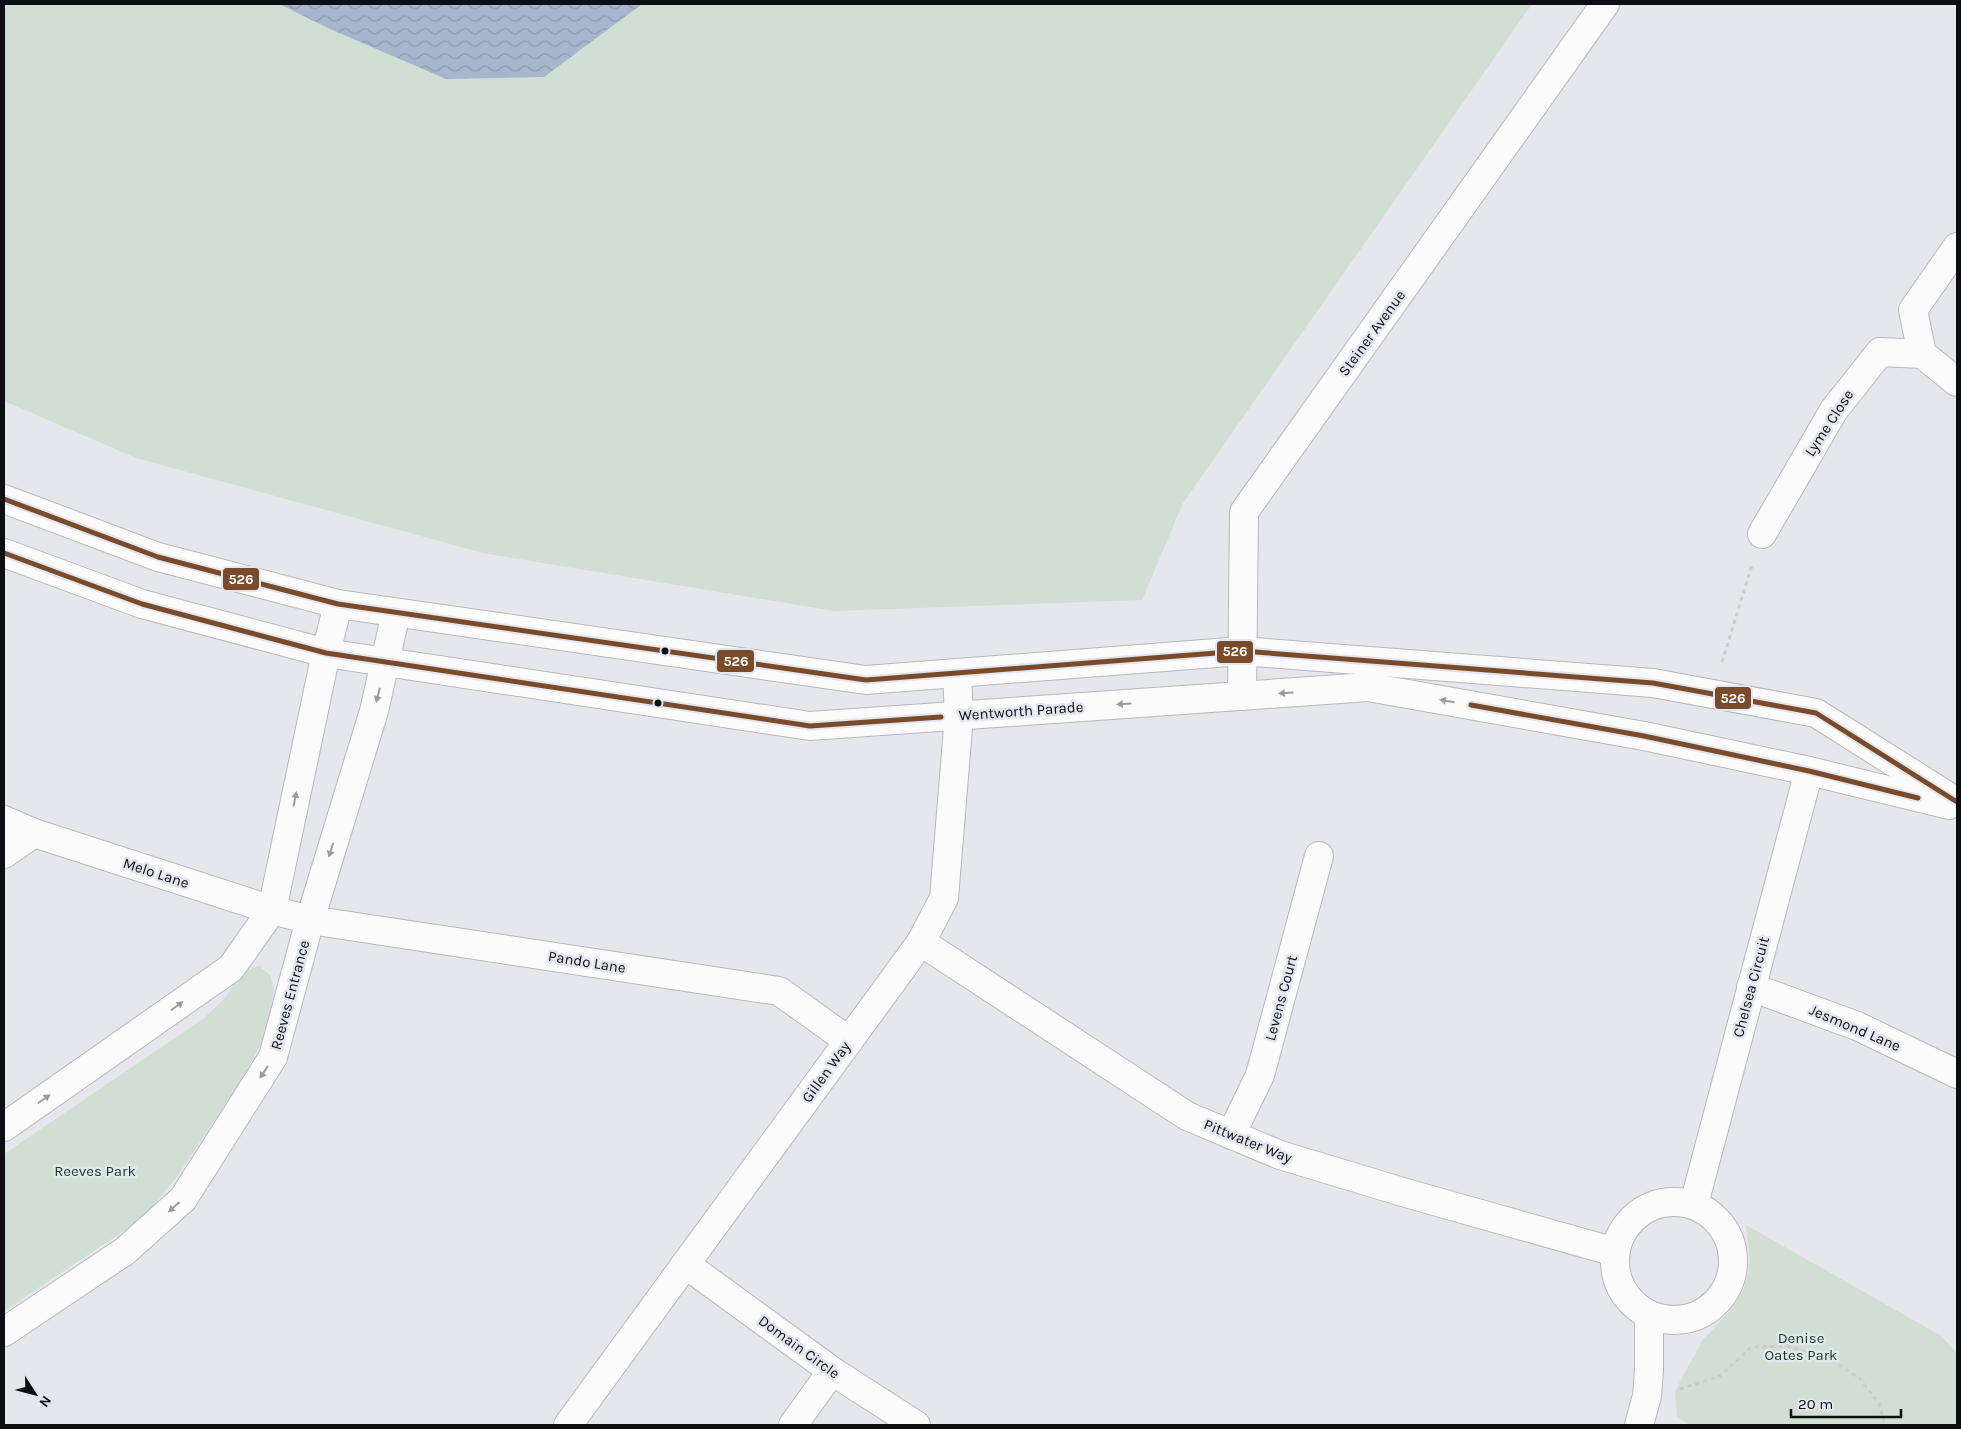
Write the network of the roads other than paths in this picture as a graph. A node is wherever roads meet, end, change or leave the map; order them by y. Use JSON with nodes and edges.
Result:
{"nodes":[{"id":1,"x":1605,"y":4,"type":"edge"},
{"id":2,"x":1957,"y":247,"type":"edge"},
{"id":3,"x":1922,"y":354,"type":"junction"},
{"id":4,"x":1957,"y":382,"type":"edge"},
{"id":5,"x":4,"y":499,"type":"edge"},
{"id":6,"x":1762,"y":534,"type":"road end"},
{"id":7,"x":4,"y":553,"type":"edge"},
{"id":8,"x":338,"y":604,"type":"junction"},
{"id":9,"x":396,"y":613,"type":"junction"},
{"id":10,"x":1242,"y":651,"type":"junction"},
{"id":11,"x":326,"y":653,"type":"junction"},
{"id":12,"x":385,"y":663,"type":"junction"},
{"id":13,"x":957,"y":672,"type":"junction"},
{"id":14,"x":1242,"y":696,"type":"junction"},
{"id":15,"x":959,"y":716,"type":"junction"},
{"id":16,"x":1809,"y":771,"type":"junction"},
{"id":17,"x":1957,"y":802,"type":"edge"},
{"id":18,"x":1957,"y":807,"type":"edge"},
{"id":19,"x":4,"y":820,"type":"edge"},
{"id":20,"x":34,"y":833,"type":"junction"},
{"id":21,"x":4,"y":854,"type":"edge"},
{"id":22,"x":1319,"y":856,"type":"dead end"},
{"id":23,"x":272,"y":910,"type":"junction"},
{"id":24,"x":310,"y":920,"type":"junction"},
{"id":25,"x":921,"y":942,"type":"junction"},
{"id":26,"x":1751,"y":987,"type":"junction"},
{"id":27,"x":849,"y":1041,"type":"junction"},
{"id":28,"x":1957,"y":1074,"type":"edge"},
{"id":29,"x":4,"y":1127,"type":"edge"},
{"id":30,"x":1231,"y":1135,"type":"junction"},
{"id":31,"x":1694,"y":1204,"type":"junction"},
{"id":32,"x":1615,"y":1252,"type":"junction"},
{"id":33,"x":685,"y":1264,"type":"junction"},
{"id":34,"x":1648,"y":1315,"type":"junction"},
{"id":35,"x":4,"y":1332,"type":"edge"},
{"id":36,"x":832,"y":1371,"type":"junction"},
{"id":37,"x":568,"y":1425,"type":"edge"},
{"id":38,"x":793,"y":1425,"type":"edge"},
{"id":39,"x":916,"y":1425,"type":"edge"},
{"id":40,"x":1639,"y":1425,"type":"edge"}],
"edges":[{"from":1,"to":10,"type":"street","name":"Steiner Avenue"},
{"from":2,"to":3,"type":"street"},
{"from":3,"to":4,"type":"street"},
{"from":3,"to":6,"type":"street","name":"Lyme Close"},
{"from":5,"to":8,"type":"street"},
{"from":7,"to":11,"type":"street","name":"Wentworth Parade"},
{"from":8,"to":9,"type":"street"},
{"from":8,"to":11,"type":"street"},
{"from":9,"to":12,"type":"street","name":"Reeves Entrance"},
{"from":9,"to":13,"type":"street"},
{"from":10,"to":13,"type":"street"},
{"from":10,"to":14,"type":"street","name":"Steiner Avenue"},
{"from":10,"to":17,"type":"street"},
{"from":11,"to":12,"type":"street","name":"Wentworth Parade"},
{"from":23,"to":11,"type":"street","one_way":true},
{"from":12,"to":15,"type":"street","name":"Wentworth Parade"},
{"from":12,"to":24,"type":"street","name":"Reeves Entrance","one_way":true},
{"from":13,"to":15,"type":"street","name":"Gillen Way"},
{"from":14,"to":15,"type":"street","name":"Wentworth Parade","one_way":true},
{"from":16,"to":14,"type":"street","name":"Wentworth Parade","one_way":true},
{"from":15,"to":25,"type":"street","name":"Gillen Way"},
{"from":16,"to":18,"type":"street","name":"Wentworth Parade"},
{"from":16,"to":26,"type":"street","name":"Chelsea Circuit"},
{"from":19,"to":20,"type":"street","name":"Melo Lane"},
{"from":20,"to":21,"type":"street"},
{"from":20,"to":23,"type":"street","name":"Melo Lane"},
{"from":22,"to":30,"type":"street","name":"Levens Court"},
{"from":23,"to":24,"type":"street","name":"Melo Lane"},
{"from":29,"to":23,"type":"street","one_way":true},
{"from":24,"to":27,"type":"street","name":"Pando Lane"},
{"from":24,"to":35,"type":"street","name":"Reeves Entrance","one_way":true},
{"from":25,"to":27,"type":"street","name":"Gillen Way"},
{"from":25,"to":30,"type":"street","name":"Pittwater Way"},
{"from":26,"to":28,"type":"street","name":"Jesmond Lane"},
{"from":26,"to":31,"type":"street","name":"Chelsea Circuit"},
{"from":27,"to":33,"type":"street","name":"Gillen Way"},
{"from":30,"to":32,"type":"street","name":"Pittwater Way"},
{"from":31,"to":32,"type":"street"},
{"from":31,"to":34,"type":"street"},
{"from":32,"to":34,"type":"street"},
{"from":33,"to":36,"type":"street","name":"Domain Circle"},
{"from":33,"to":37,"type":"street","name":"Gillen Way"},
{"from":34,"to":40,"type":"street"},
{"from":36,"to":38,"type":"street"},
{"from":36,"to":39,"type":"street","name":"Domain Circle"}]}
